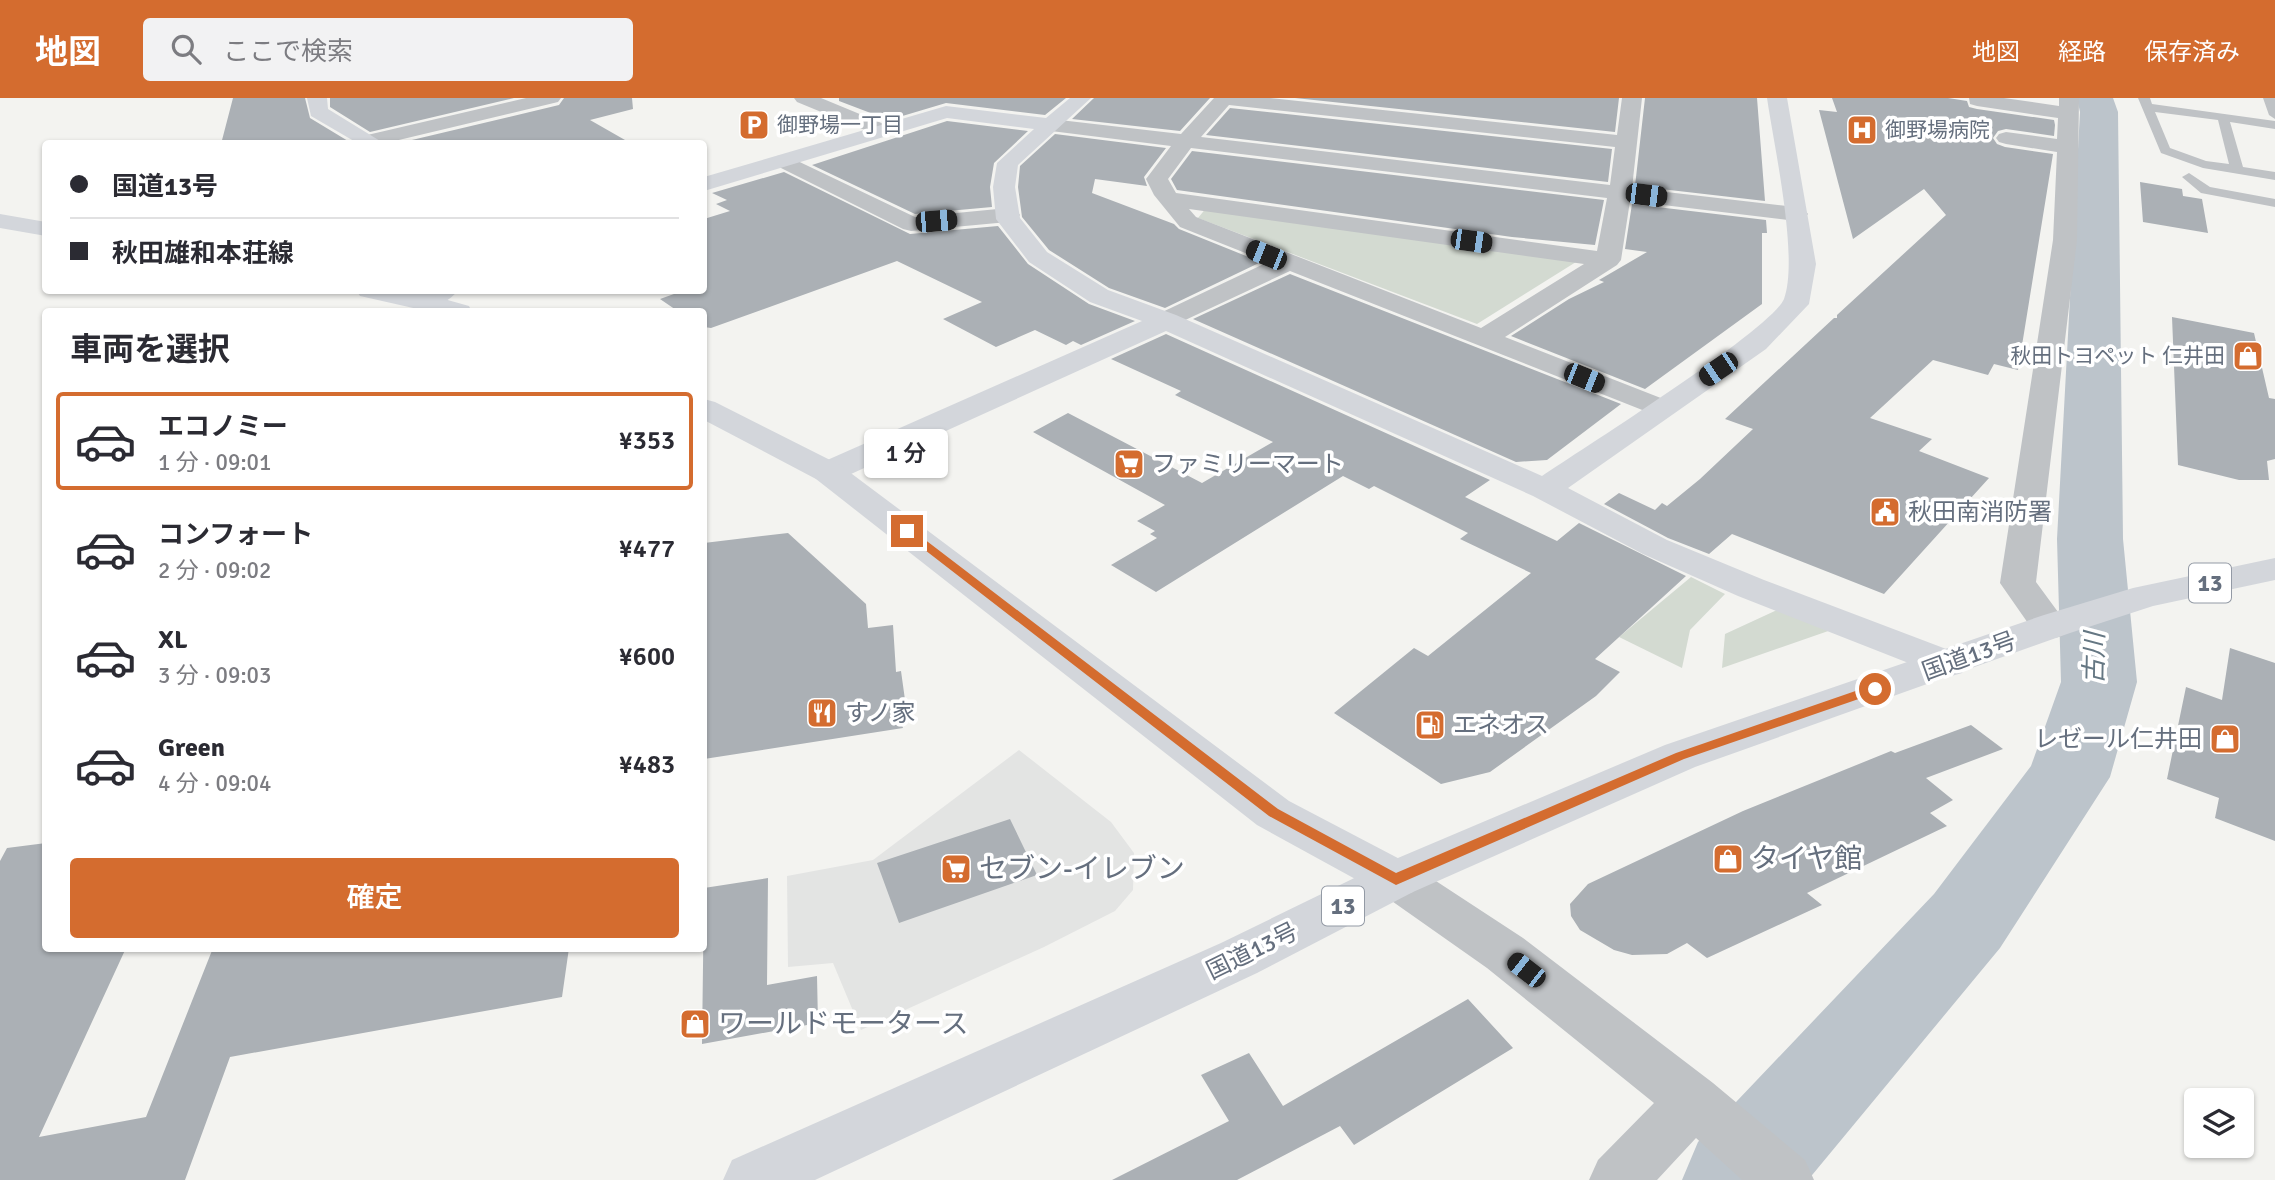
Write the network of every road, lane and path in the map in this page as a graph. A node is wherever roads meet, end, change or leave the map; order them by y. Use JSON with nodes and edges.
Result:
{"nodes":[{"id":1,"x":317,"y":98,"type":"edge"},
{"id":2,"x":551,"y":98,"type":"edge"},
{"id":3,"x":804,"y":98,"type":"edge"},
{"id":4,"x":1081,"y":98,"type":"edge"},
{"id":5,"x":1225,"y":98,"type":"edge"},
{"id":6,"x":1777,"y":98,"type":"edge"},
{"id":7,"x":2269,"y":98,"type":"edge"},
{"id":8,"x":1626,"y":99,"type":"edge"},
{"id":9,"x":2275,"y":99,"type":"edge"},
{"id":10,"x":1977,"y":100,"type":"edge"},
{"id":11,"x":2150,"y":101,"type":"edge"},
{"id":12,"x":2069,"y":106,"type":"edge"},
{"id":13,"x":2275,"y":114,"type":"edge"},
{"id":14,"x":2223,"y":118,"type":"junction"},
{"id":15,"x":1051,"y":124,"type":"junction"},
{"id":16,"x":2275,"y":125,"type":"edge"},
{"id":17,"x":884,"y":131,"type":"junction"},
{"id":18,"x":2006,"y":138,"type":"dead end"},
{"id":19,"x":369,"y":140,"type":"edge"},
{"id":20,"x":381,"y":140,"type":"edge"},
{"id":21,"x":1185,"y":142,"type":"junction"},
{"id":22,"x":1626,"y":142,"type":"junction"},
{"id":23,"x":2068,"y":147,"type":"junction"},
{"id":24,"x":2165,"y":150,"type":"junction"},
{"id":25,"x":785,"y":161,"type":"junction"},
{"id":26,"x":2237,"y":170,"type":"junction"},
{"id":27,"x":2275,"y":176,"type":"edge"},
{"id":28,"x":2189,"y":177,"type":"junction"},
{"id":29,"x":707,"y":183,"type":"edge"},
{"id":30,"x":2275,"y":191,"type":"edge"},
{"id":31,"x":1620,"y":192,"type":"junction"},
{"id":32,"x":1170,"y":199,"type":"junction"},
{"id":33,"x":2275,"y":203,"type":"edge"},
{"id":34,"x":1796,"y":214,"type":"junction"},
{"id":35,"x":1008,"y":215,"type":"junction"},
{"id":36,"x":0,"y":220,"type":"edge"},
{"id":37,"x":42,"y":228,"type":"edge"},
{"id":38,"x":1608,"y":260,"type":"junction"},
{"id":39,"x":1287,"y":263,"type":"junction"},
{"id":40,"x":413,"y":294,"type":"edge"},
{"id":41,"x":435,"y":296,"type":"edge"},
{"id":42,"x":453,"y":308,"type":"edge"},
{"id":43,"x":1166,"y":321,"type":"junction"},
{"id":44,"x":1484,"y":338,"type":"junction"},
{"id":45,"x":1660,"y":408,"type":"junction"},
{"id":46,"x":707,"y":410,"type":"edge"},
{"id":47,"x":828,"y":471,"type":"junction"},
{"id":48,"x":1545,"y":489,"type":"junction"},
{"id":49,"x":2275,"y":569,"type":"edge"},
{"id":50,"x":2054,"y":626,"type":"junction"},
{"id":51,"x":1948,"y":664,"type":"junction"},
{"id":52,"x":1396,"y":879,"type":"junction"},
{"id":53,"x":1705,"y":1111,"type":"junction"},
{"id":54,"x":752,"y":1180,"type":"edge"},
{"id":55,"x":1618,"y":1180,"type":"edge"},
{"id":56,"x":1785,"y":1180,"type":"edge"}],
"edges":[{"from":1,"to":19,"type":"main road"},
{"from":2,"to":20,"type":"street"},
{"from":3,"to":17,"type":"street"},
{"from":4,"to":15,"type":"main road"},
{"from":5,"to":21,"type":"street"},
{"from":5,"to":22,"type":"street"},
{"from":6,"to":34,"type":"main road"},
{"from":7,"to":9,"type":"lane"},
{"from":7,"to":13,"type":"lane"},
{"from":8,"to":22,"type":"street"},
{"from":10,"to":12,"type":"street"},
{"from":11,"to":13,"type":"lane"},
{"from":11,"to":14,"type":"lane"},
{"from":11,"to":24,"type":"lane"},
{"from":12,"to":23,"type":"street"},
{"from":14,"to":16,"type":"lane"},
{"from":14,"to":26,"type":"lane"},
{"from":15,"to":17,"type":"main road"},
{"from":15,"to":21,"type":"street"},
{"from":15,"to":35,"type":"main road"},
{"from":17,"to":25,"type":"main road"},
{"from":18,"to":23,"type":"street"},
{"from":21,"to":31,"type":"street"},
{"from":21,"to":32,"type":"street"},
{"from":22,"to":31,"type":"street"},
{"from":23,"to":50,"type":"street"},
{"from":24,"to":26,"type":"lane"},
{"from":24,"to":28,"type":"lane"},
{"from":25,"to":29,"type":"main road"},
{"from":25,"to":35,"type":"street"},
{"from":26,"to":27,"type":"lane"},
{"from":28,"to":30,"type":"lane"},
{"from":28,"to":33,"type":"lane"},
{"from":31,"to":34,"type":"street"},
{"from":31,"to":38,"type":"street"},
{"from":32,"to":38,"type":"street"},
{"from":32,"to":39,"type":"street"},
{"from":34,"to":45,"type":"main road"},
{"from":35,"to":43,"type":"main road"},
{"from":36,"to":37,"type":"main road"},
{"from":38,"to":44,"type":"street"},
{"from":39,"to":43,"type":"street"},
{"from":39,"to":44,"type":"street"},
{"from":40,"to":41,"type":"main road"},
{"from":41,"to":42,"type":"main road"},
{"from":43,"to":47,"type":"main road"},
{"from":43,"to":48,"type":"main road"},
{"from":44,"to":45,"type":"street"},
{"from":45,"to":48,"type":"main road"},
{"from":46,"to":47,"type":"main road"},
{"from":47,"to":52,"type":"main road"},
{"from":48,"to":51,"type":"main road"},
{"from":49,"to":50,"type":"main road","name":"国道13号","number":"13"},
{"from":50,"to":51,"type":"main road","name":"国道13号","number":"13"},
{"from":51,"to":52,"type":"main road","name":"国道13号","number":"13"},
{"from":52,"to":53,"type":"street"},
{"from":52,"to":54,"type":"main road","name":"国道13号","number":"13"},
{"from":53,"to":55,"type":"street"},
{"from":53,"to":56,"type":"street"}]}
